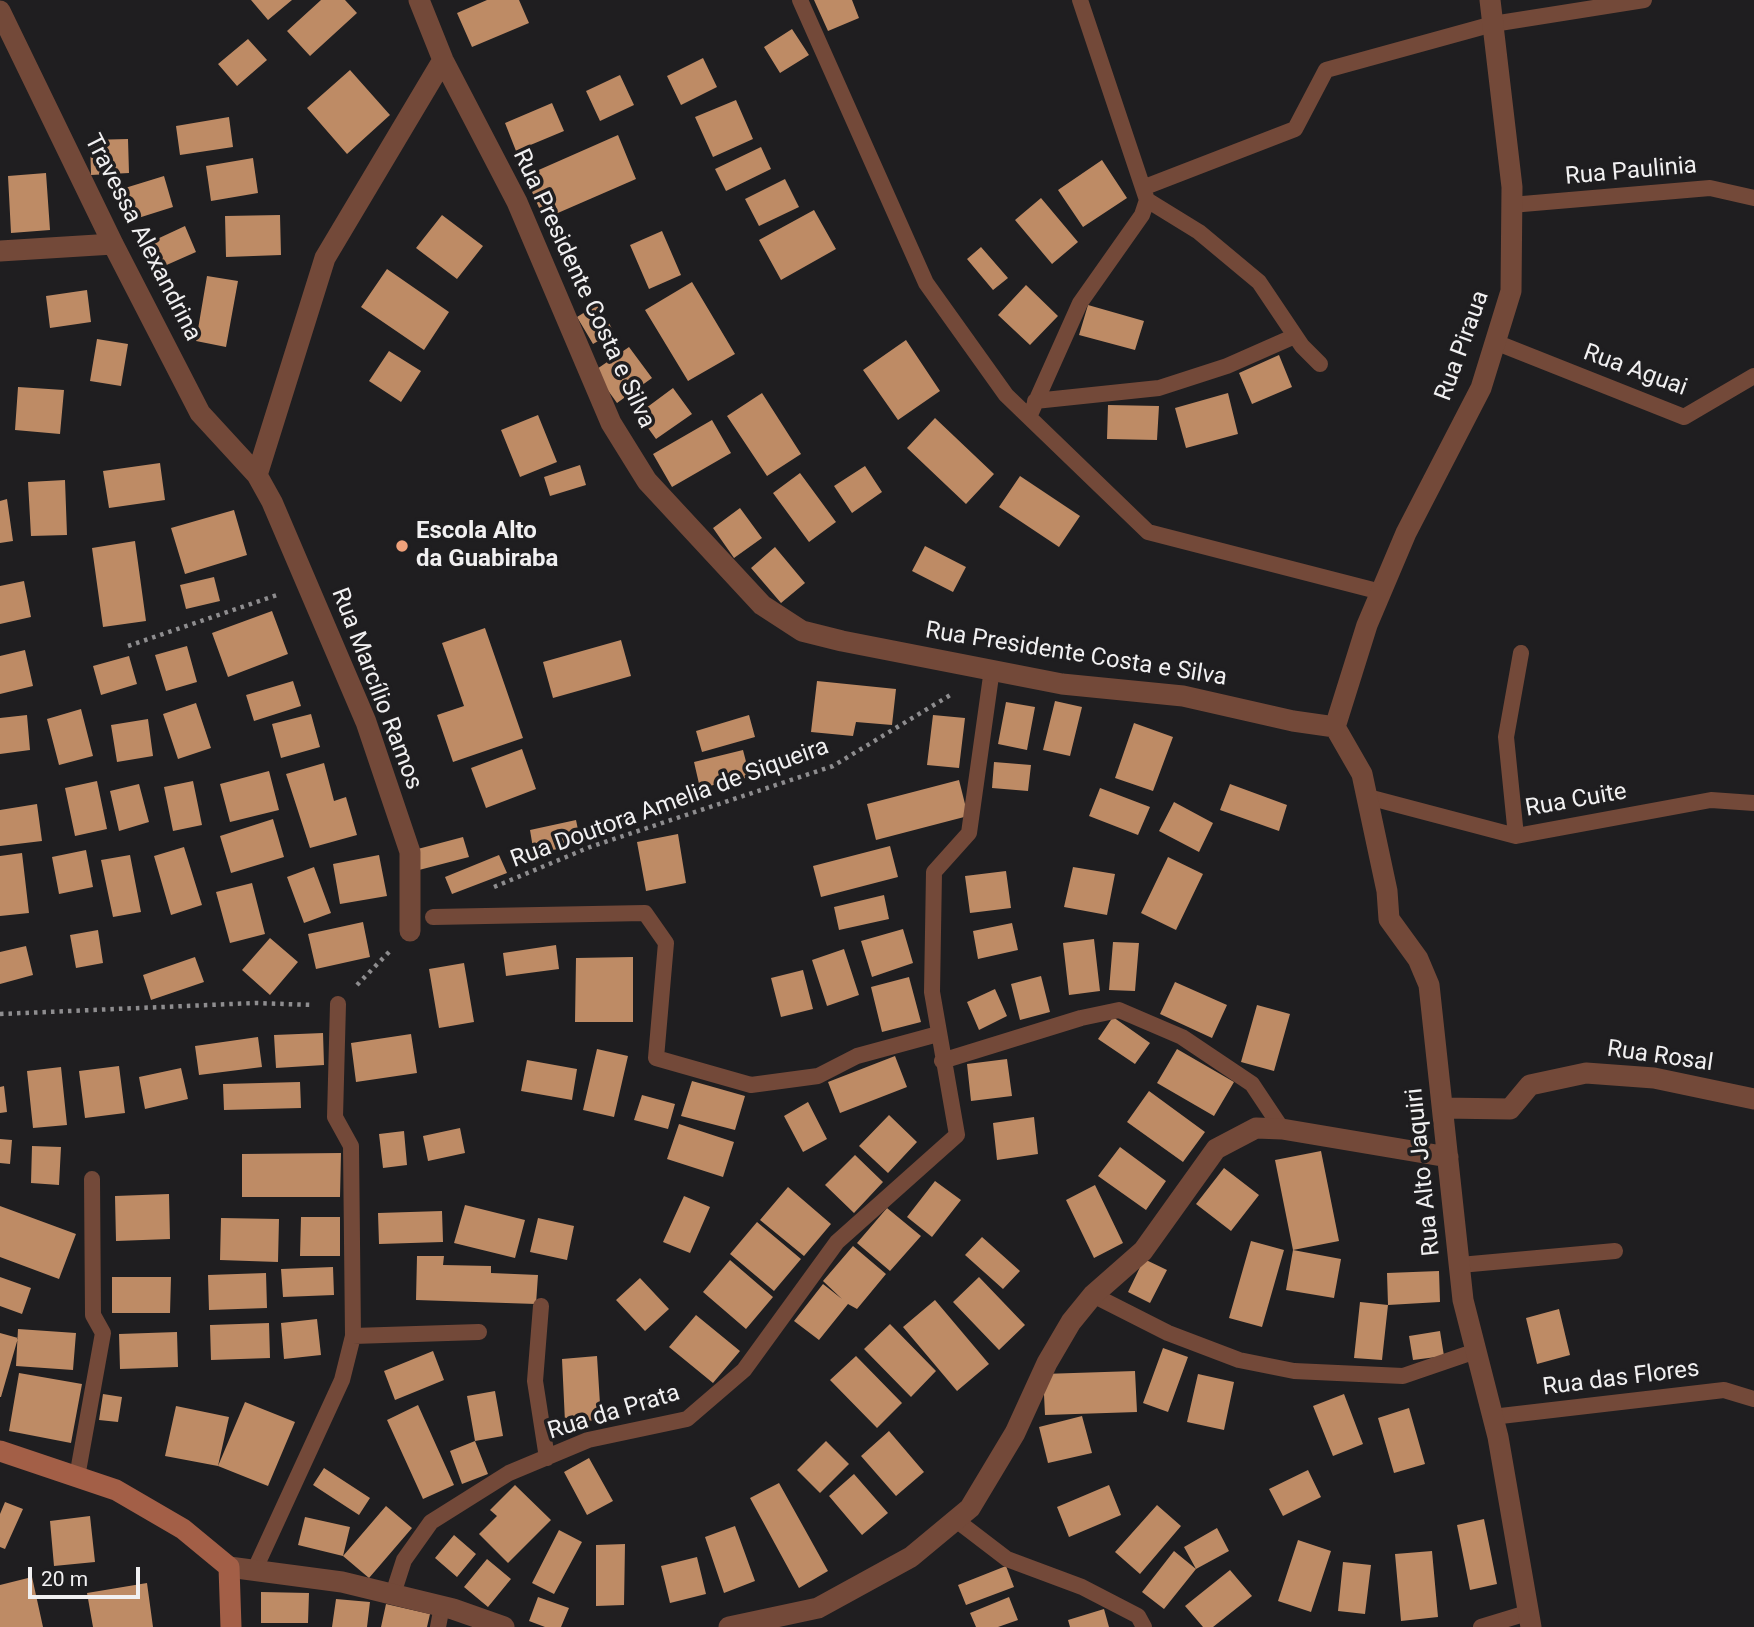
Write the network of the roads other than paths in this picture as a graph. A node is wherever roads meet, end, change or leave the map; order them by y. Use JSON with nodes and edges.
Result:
{"nodes":[{"id":1,"x":419,"y":0,"type":"edge"},
{"id":2,"x":800,"y":0,"type":"edge"},
{"id":3,"x":1080,"y":0,"type":"edge"},
{"id":4,"x":1490,"y":0,"type":"edge"},
{"id":5,"x":1644,"y":0,"type":"edge"},
{"id":6,"x":0,"y":11,"type":"edge"},
{"id":7,"x":1493,"y":24,"type":"junction"},
{"id":8,"x":443,"y":60,"type":"junction"},
{"id":9,"x":1146,"y":193,"type":"junction"},
{"id":10,"x":1754,"y":198,"type":"edge"},
{"id":11,"x":1511,"y":205,"type":"junction"},
{"id":12,"x":113,"y":244,"type":"junction"},
{"id":13,"x":0,"y":251,"type":"edge"},
{"id":14,"x":1295,"y":336,"type":"junction"},
{"id":15,"x":1495,"y":342,"type":"junction"},
{"id":16,"x":1320,"y":364,"type":"dead end"},
{"id":17,"x":1754,"y":376,"type":"edge"},
{"id":18,"x":1035,"y":401,"type":"junction"},
{"id":19,"x":1029,"y":417,"type":"junction"},
{"id":20,"x":257,"y":475,"type":"junction"},
{"id":21,"x":1381,"y":592,"type":"junction"},
{"id":22,"x":1521,"y":653,"type":"dead end"},
{"id":23,"x":992,"y":669,"type":"junction"},
{"id":24,"x":1335,"y":727,"type":"junction"},
{"id":25,"x":1367,"y":797,"type":"junction"},
{"id":26,"x":1754,"y":803,"type":"edge"},
{"id":27,"x":1516,"y":836,"type":"junction"},
{"id":28,"x":433,"y":917,"type":"dead end"},
{"id":29,"x":410,"y":931,"type":"road end"},
{"id":30,"x":338,"y":1004,"type":"road end"},
{"id":31,"x":938,"y":1034,"type":"junction"},
{"id":32,"x":942,"y":1061,"type":"junction"},
{"id":33,"x":1754,"y":1099,"type":"edge"},
{"id":34,"x":1443,"y":1108,"type":"junction"},
{"id":35,"x":1282,"y":1129,"type":"junction"},
{"id":36,"x":1448,"y":1157,"type":"junction"},
{"id":37,"x":92,"y":1179,"type":"dead end"},
{"id":38,"x":1615,"y":1251,"type":"dead end"},
{"id":39,"x":1460,"y":1265,"type":"junction"},
{"id":40,"x":1093,"y":1295,"type":"junction"},
{"id":41,"x":541,"y":1306,"type":"dead end"},
{"id":42,"x":479,"y":1332,"type":"dead end"},
{"id":43,"x":352,"y":1336,"type":"junction"},
{"id":44,"x":1476,"y":1351,"type":"junction"},
{"id":45,"x":1754,"y":1399,"type":"edge"},
{"id":46,"x":1492,"y":1417,"type":"junction"},
{"id":47,"x":0,"y":1451,"type":"edge"},
{"id":48,"x":547,"y":1458,"type":"junction"},
{"id":49,"x":77,"y":1477,"type":"junction"},
{"id":50,"x":956,"y":1520,"type":"junction"},
{"id":51,"x":229,"y":1567,"type":"junction"},
{"id":52,"x":255,"y":1569,"type":"junction"},
{"id":53,"x":393,"y":1594,"type":"junction"},
{"id":54,"x":440,"y":1616,"type":"edge"},
{"id":55,"x":1529,"y":1620,"type":"edge"},
{"id":56,"x":230,"y":1627,"type":"edge"},
{"id":57,"x":504,"y":1627,"type":"edge"},
{"id":58,"x":729,"y":1627,"type":"edge"},
{"id":59,"x":1144,"y":1627,"type":"edge"},
{"id":60,"x":1481,"y":1627,"type":"edge"}],
"edges":[{"from":1,"to":8,"type":"street","name":"Rua Presidente Costa e Silva"},
{"from":2,"to":19,"type":"lane"},
{"from":3,"to":9,"type":"lane"},
{"from":4,"to":7,"type":"street","name":"Rua Piraua"},
{"from":5,"to":7,"type":"lane"},
{"from":6,"to":12,"type":"street","name":"Travessa Alexandrina"},
{"from":7,"to":9,"type":"lane"},
{"from":7,"to":11,"type":"street","name":"Rua Piraua"},
{"from":8,"to":20,"type":"street"},
{"from":8,"to":23,"type":"street","name":"Rua Presidente Costa e Silva"},
{"from":9,"to":14,"type":"lane"},
{"from":9,"to":18,"type":"lane"},
{"from":10,"to":11,"type":"lane","name":"Rua Paulinia"},
{"from":11,"to":15,"type":"street","name":"Rua Piraua"},
{"from":12,"to":13,"type":"street"},
{"from":12,"to":20,"type":"street","name":"Travessa Alexandrina"},
{"from":14,"to":16,"type":"lane"},
{"from":14,"to":18,"type":"lane"},
{"from":15,"to":17,"type":"lane","name":"Rua Aguai"},
{"from":15,"to":21,"type":"street","name":"Rua Piraua"},
{"from":18,"to":19,"type":"lane"},
{"from":19,"to":21,"type":"lane"},
{"from":20,"to":29,"type":"street","name":"Rua Marcílio Ramos"},
{"from":21,"to":24,"type":"street","name":"Rua Piraua"},
{"from":22,"to":27,"type":"lane"},
{"from":23,"to":24,"type":"street","name":"Rua Presidente Costa e Silva"},
{"from":23,"to":31,"type":"lane"},
{"from":24,"to":25,"type":"street","name":"Rua Alto Jaquiri"},
{"from":25,"to":27,"type":"lane","name":"Rua Cuite"},
{"from":25,"to":34,"type":"street","name":"Rua Alto Jaquiri"},
{"from":26,"to":27,"type":"lane","name":"Rua Cuite"},
{"from":28,"to":31,"type":"lane"},
{"from":30,"to":43,"type":"lane"},
{"from":31,"to":32,"type":"lane"},
{"from":32,"to":35,"type":"lane"},
{"from":32,"to":48,"type":"lane","name":"Rua da Prata"},
{"from":33,"to":34,"type":"street","name":"Rua Rosal"},
{"from":34,"to":36,"type":"street","name":"Rua Alto Jaquiri"},
{"from":35,"to":36,"type":"street"},
{"from":35,"to":40,"type":"street"},
{"from":36,"to":39,"type":"street","name":"Rua Alto Jaquiri"},
{"from":37,"to":49,"type":"lane"},
{"from":38,"to":39,"type":"lane"},
{"from":39,"to":44,"type":"street","name":"Rua Alto Jaquiri"},
{"from":40,"to":44,"type":"lane"},
{"from":40,"to":50,"type":"street"},
{"from":41,"to":48,"type":"lane"},
{"from":42,"to":43,"type":"lane"},
{"from":43,"to":52,"type":"lane"},
{"from":44,"to":46,"type":"street","name":"Rua Alto Jaquiri"},
{"from":45,"to":46,"type":"lane","name":"Rua das Flores"},
{"from":46,"to":55,"type":"street","name":"Rua Alto Jaquiri"},
{"from":47,"to":49,"type":"main road"},
{"from":48,"to":53,"type":"lane","name":"Rua da Prata"},
{"from":49,"to":51,"type":"main road"},
{"from":50,"to":58,"type":"street"},
{"from":50,"to":59,"type":"lane"},
{"from":51,"to":52,"type":"street"},
{"from":51,"to":56,"type":"main road"},
{"from":52,"to":53,"type":"street"},
{"from":53,"to":54,"type":"street"},
{"from":54,"to":57,"type":"street"},
{"from":55,"to":60,"type":"lane"}]}
